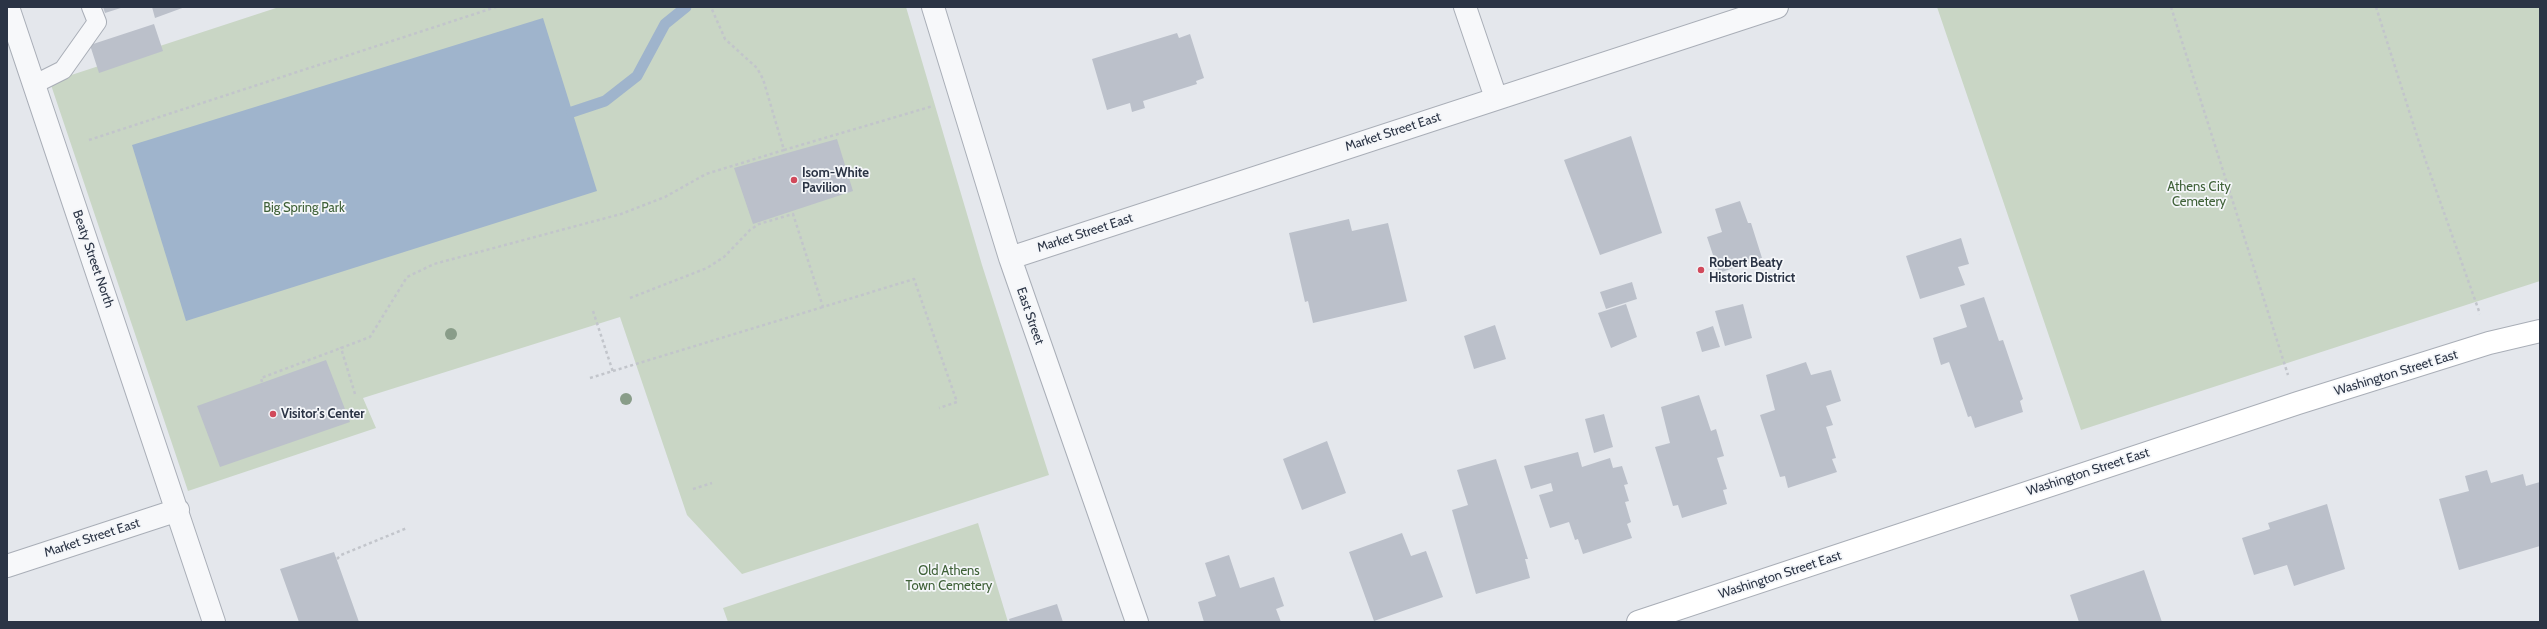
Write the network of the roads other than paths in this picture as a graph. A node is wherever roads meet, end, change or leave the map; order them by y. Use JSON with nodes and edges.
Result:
{"nodes":[{"id":1,"x":8,"y":7,"type":"edge"},
{"id":2,"x":91,"y":7,"type":"edge"},
{"id":3,"x":932,"y":7,"type":"edge"},
{"id":4,"x":1465,"y":7,"type":"edge"},
{"id":5,"x":1777,"y":7,"type":"edge"},
{"id":6,"x":35,"y":84,"type":"junction"},
{"id":7,"x":1496,"y":98,"type":"junction"},
{"id":8,"x":1010,"y":258,"type":"junction"},
{"id":9,"x":2540,"y":331,"type":"edge"},
{"id":10,"x":178,"y":510,"type":"junction"},
{"id":11,"x":7,"y":566,"type":"edge"},
{"id":12,"x":214,"y":622,"type":"edge"},
{"id":13,"x":1137,"y":622,"type":"edge"},
{"id":14,"x":1638,"y":622,"type":"edge"}],
"edges":[{"from":1,"to":6,"type":"street","name":"Beaty Street North"},
{"from":2,"to":6,"type":"lane"},
{"from":3,"to":8,"type":"street","name":"East Street"},
{"from":4,"to":7,"type":"street"},
{"from":5,"to":7,"type":"street","name":"Market Street East"},
{"from":6,"to":10,"type":"street","name":"Beaty Street North"},
{"from":7,"to":8,"type":"street","name":"Market Street East"},
{"from":8,"to":13,"type":"street","name":"East Street"},
{"from":9,"to":14,"type":"street","name":"Washington Street East"},
{"from":10,"to":11,"type":"street","name":"Market Street East"},
{"from":10,"to":12,"type":"street","name":"Beaty Street North"}]}
